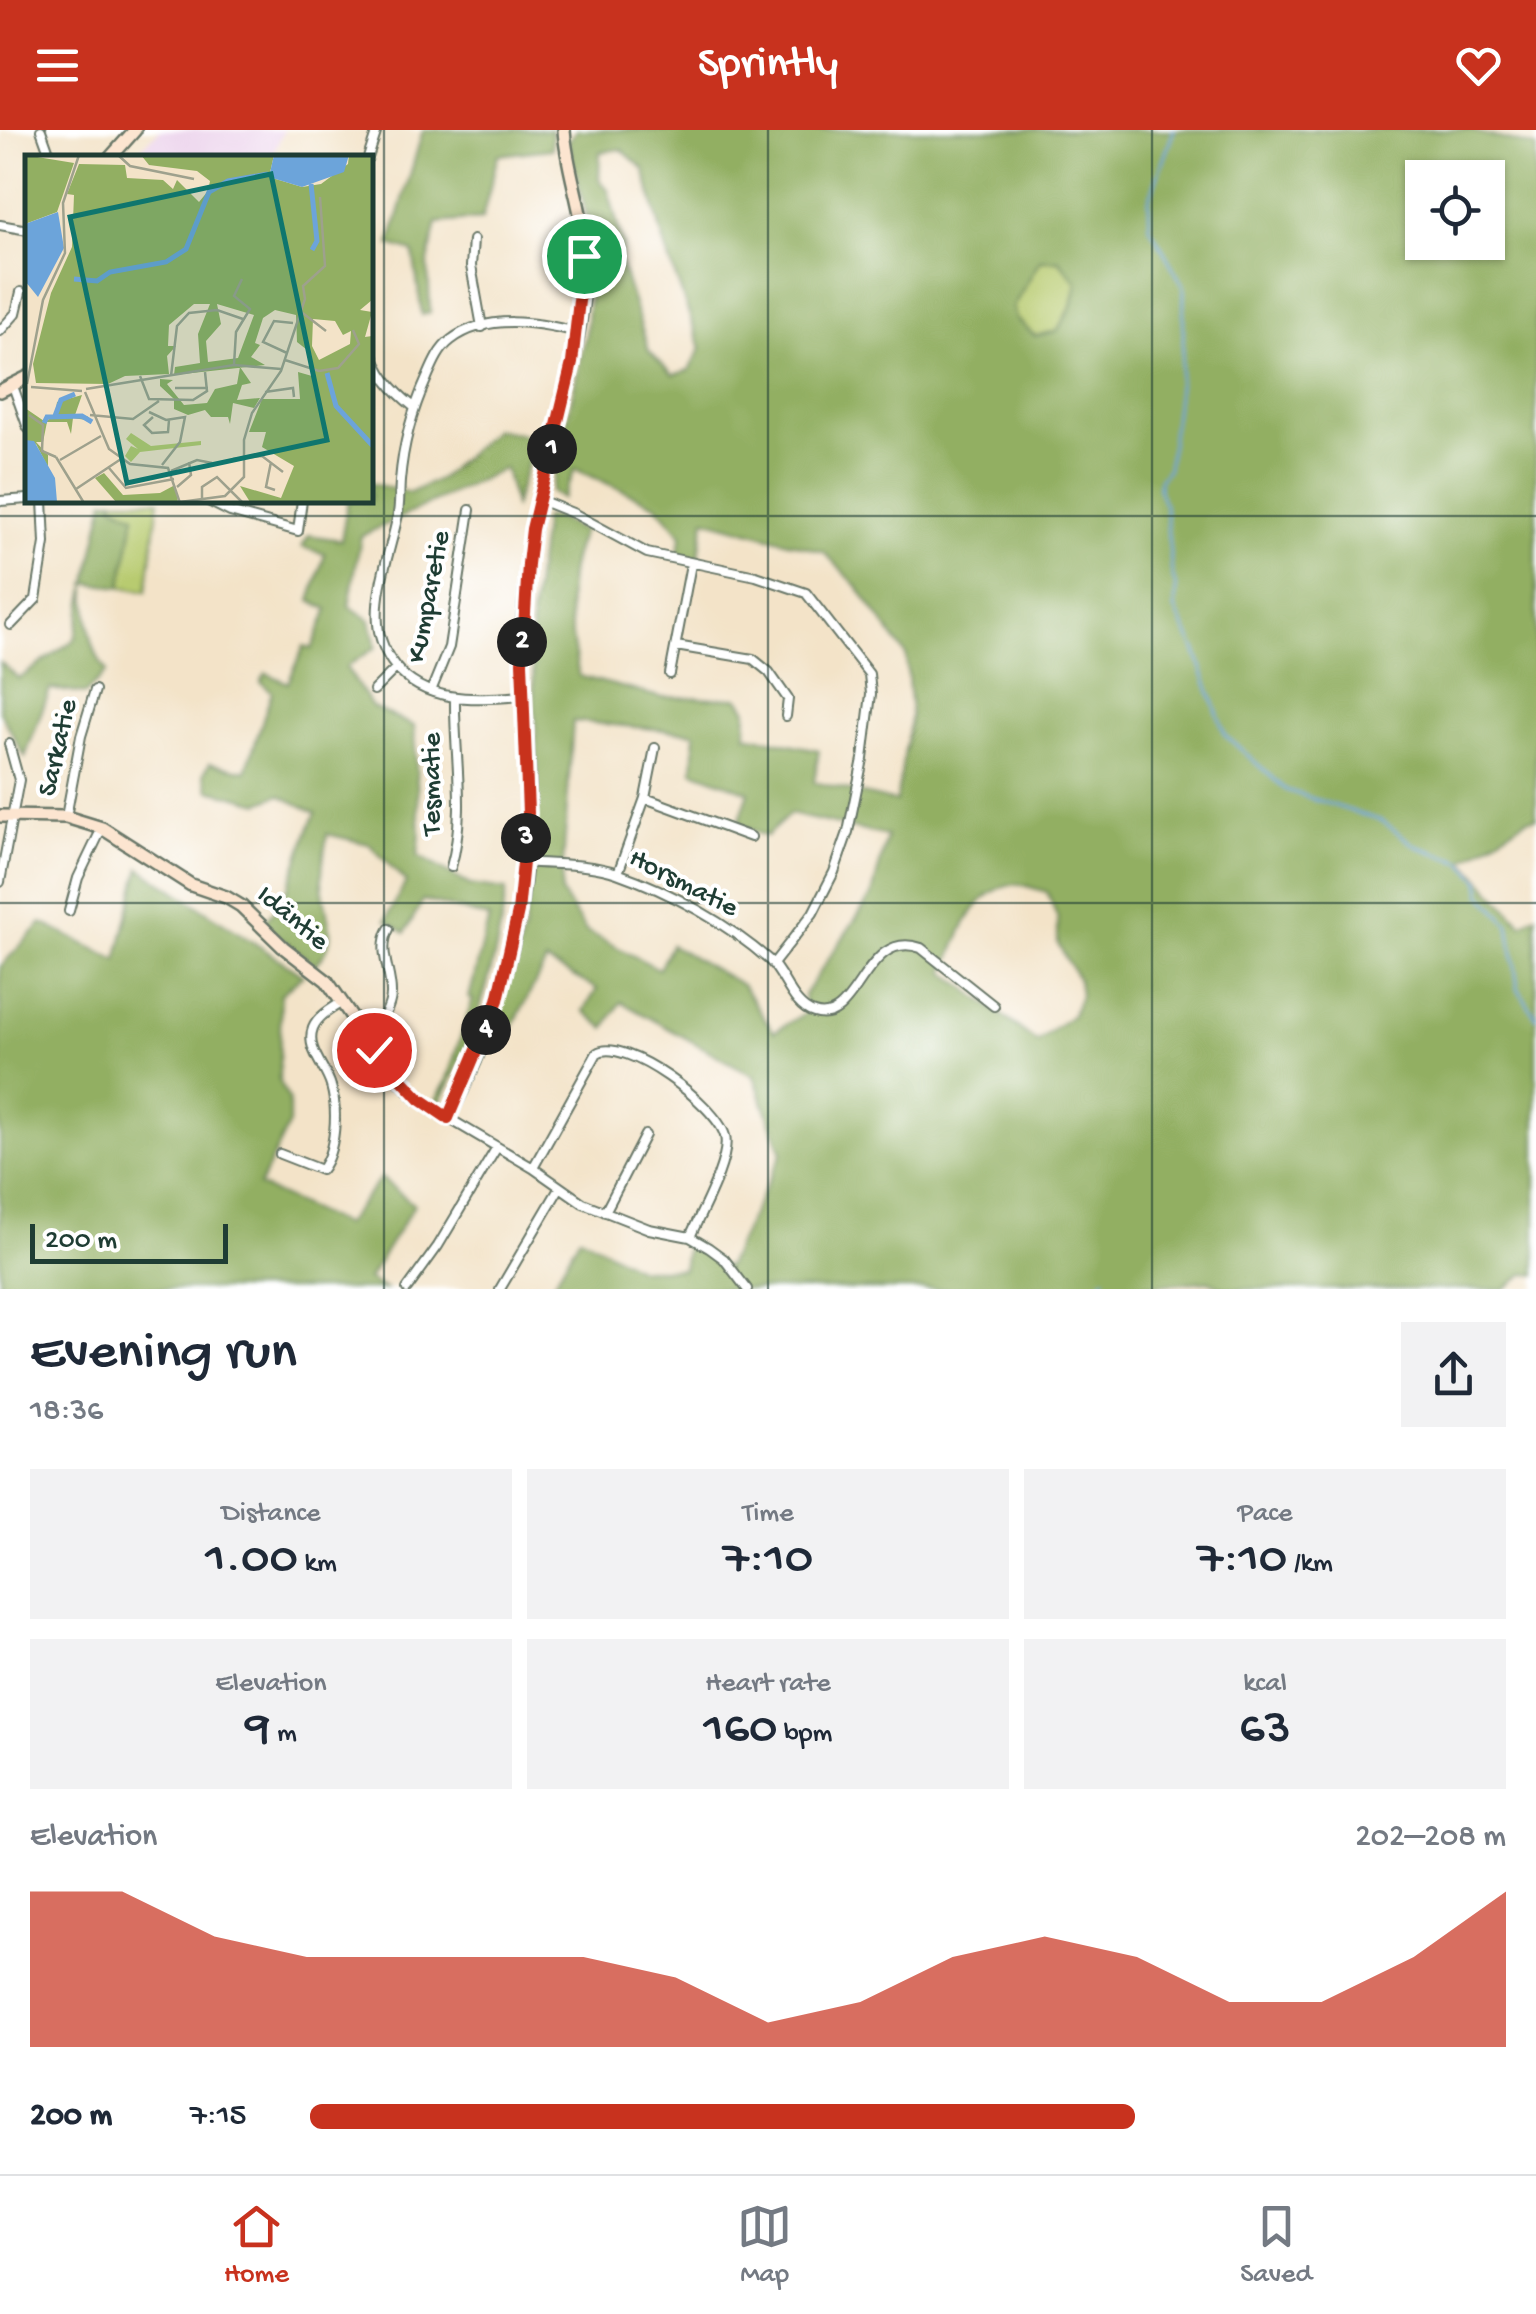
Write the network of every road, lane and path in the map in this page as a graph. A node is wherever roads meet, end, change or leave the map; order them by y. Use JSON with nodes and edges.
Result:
{"nodes":[{"id":1,"x":41,"y":130,"type":"edge"},
{"id":2,"x":135,"y":130,"type":"edge"},
{"id":3,"x":377,"y":130,"type":"edge"},
{"id":4,"x":564,"y":130,"type":"edge"},
{"id":5,"x":50,"y":155,"type":"edge"},
{"id":6,"x":113,"y":155,"type":"edge"},
{"id":7,"x":369,"y":155,"type":"edge"},
{"id":8,"x":0,"y":225,"type":"edge"},
{"id":9,"x":25,"y":229,"type":"edge"},
{"id":10,"x":473,"y":240,"type":"dead end"},
{"id":11,"x":20,"y":292,"type":"dead end"},
{"id":12,"x":482,"y":327,"type":"junction"},
{"id":13,"x":0,"y":331,"type":"edge"},
{"id":14,"x":577,"y":332,"type":"junction"},
{"id":15,"x":372,"y":352,"type":"edge"},
{"id":16,"x":6,"y":389,"type":"edge"},
{"id":17,"x":414,"y":407,"type":"junction"},
{"id":18,"x":25,"y":423,"type":"edge"},
{"id":19,"x":25,"y":499,"type":"edge"},
{"id":20,"x":0,"y":500,"type":"edge"},
{"id":21,"x":540,"y":500,"type":"junction"},
{"id":22,"x":43,"y":502,"type":"edge"},
{"id":23,"x":210,"y":502,"type":"edge"},
{"id":24,"x":302,"y":502,"type":"edge"},
{"id":25,"x":470,"y":510,"type":"dead end"},
{"id":26,"x":690,"y":564,"type":"junction"},
{"id":27,"x":11,"y":626,"type":"dead end"},
{"id":28,"x":676,"y":646,"type":"junction"},
{"id":29,"x":396,"y":668,"type":"junction"},
{"id":30,"x":670,"y":674,"type":"dead end"},
{"id":31,"x":95,"y":690,"type":"dead end"},
{"id":32,"x":374,"y":690,"type":"dead end"},
{"id":33,"x":431,"y":690,"type":"junction"},
{"id":34,"x":523,"y":696,"type":"junction"},
{"id":35,"x":454,"y":700,"type":"junction"},
{"id":36,"x":786,"y":716,"type":"dead end"},
{"id":37,"x":9,"y":744,"type":"dead end"},
{"id":38,"x":655,"y":748,"type":"dead end"},
{"id":39,"x":645,"y":798,"type":"junction"},
{"id":40,"x":0,"y":816,"type":"edge"},
{"id":41,"x":15,"y":816,"type":"junction"},
{"id":42,"x":66,"y":817,"type":"junction"},
{"id":43,"x":102,"y":828,"type":"junction"},
{"id":44,"x":751,"y":837,"type":"dead end"},
{"id":45,"x":526,"y":862,"type":"junction"},
{"id":46,"x":451,"y":868,"type":"dead end"},
{"id":47,"x":618,"y":873,"type":"junction"},
{"id":48,"x":0,"y":882,"type":"edge"},
{"id":49,"x":69,"y":911,"type":"dead end"},
{"id":50,"x":389,"y":929,"type":"dead end"},
{"id":51,"x":773,"y":964,"type":"junction"},
{"id":52,"x":342,"y":1002,"type":"junction"},
{"id":53,"x":994,"y":1006,"type":"dead end"},
{"id":54,"x":369,"y":1040,"type":"junction"},
{"id":55,"x":448,"y":1118,"type":"junction"},
{"id":56,"x":645,"y":1135,"type":"dead end"},
{"id":57,"x":497,"y":1147,"type":"junction"},
{"id":58,"x":280,"y":1154,"type":"dead end"},
{"id":59,"x":533,"y":1168,"type":"junction"},
{"id":60,"x":560,"y":1186,"type":"junction"},
{"id":61,"x":604,"y":1212,"type":"junction"},
{"id":62,"x":690,"y":1237,"type":"junction"},
{"id":63,"x":407,"y":1289,"type":"edge"},
{"id":64,"x":500,"y":1289,"type":"edge"},
{"id":65,"x":747,"y":1289,"type":"edge"}],
"edges":[{"from":1,"to":5,"type":"street"},
{"from":2,"to":6,"type":"street"},
{"from":3,"to":7,"type":"street"},
{"from":4,"to":14,"type":"street"},
{"from":8,"to":9,"type":"street"},
{"from":10,"to":12,"type":"street"},
{"from":11,"to":13,"type":"street"},
{"from":12,"to":14,"type":"street"},
{"from":12,"to":17,"type":"street"},
{"from":14,"to":21,"type":"street"},
{"from":15,"to":17,"type":"street"},
{"from":16,"to":18,"type":"street"},
{"from":17,"to":29,"type":"street"},
{"from":19,"to":20,"type":"street"},
{"from":21,"to":26,"type":"street"},
{"from":21,"to":34,"type":"street"},
{"from":22,"to":27,"type":"street"},
{"from":23,"to":24,"type":"street"},
{"from":25,"to":33,"type":"street","name":"Kumparetie"},
{"from":26,"to":28,"type":"street"},
{"from":26,"to":51,"type":"street"},
{"from":28,"to":30,"type":"street"},
{"from":28,"to":36,"type":"street"},
{"from":29,"to":32,"type":"street"},
{"from":29,"to":33,"type":"street"},
{"from":31,"to":42,"type":"street","name":"Sarkatie"},
{"from":33,"to":35,"type":"street"},
{"from":34,"to":35,"type":"street"},
{"from":34,"to":45,"type":"street"},
{"from":35,"to":46,"type":"street","name":"Tesmatie"},
{"from":37,"to":41,"type":"street"},
{"from":38,"to":39,"type":"street"},
{"from":39,"to":44,"type":"street"},
{"from":39,"to":47,"type":"street"},
{"from":40,"to":41,"type":"street","name":"Idäntie"},
{"from":41,"to":42,"type":"street","name":"Idäntie"},
{"from":41,"to":48,"type":"street"},
{"from":42,"to":43,"type":"street","name":"Idäntie"},
{"from":43,"to":49,"type":"street"},
{"from":43,"to":52,"type":"street","name":"Idäntie"},
{"from":45,"to":47,"type":"street","name":"Horsmatie"},
{"from":45,"to":55,"type":"street"},
{"from":47,"to":51,"type":"street","name":"Horsmatie"},
{"from":50,"to":54,"type":"street"},
{"from":51,"to":53,"type":"street","name":"Horsmatie"},
{"from":52,"to":54,"type":"street","name":"Idäntie"},
{"from":52,"to":58,"type":"street"},
{"from":54,"to":55,"type":"street","name":"Idäntie"},
{"from":55,"to":57,"type":"street"},
{"from":56,"to":61,"type":"street"},
{"from":57,"to":59,"type":"street"},
{"from":57,"to":63,"type":"street"},
{"from":59,"to":60,"type":"street"},
{"from":59,"to":62,"type":"street"},
{"from":60,"to":61,"type":"street"},
{"from":60,"to":64,"type":"street"},
{"from":61,"to":62,"type":"street"},
{"from":62,"to":65,"type":"street"}]}
